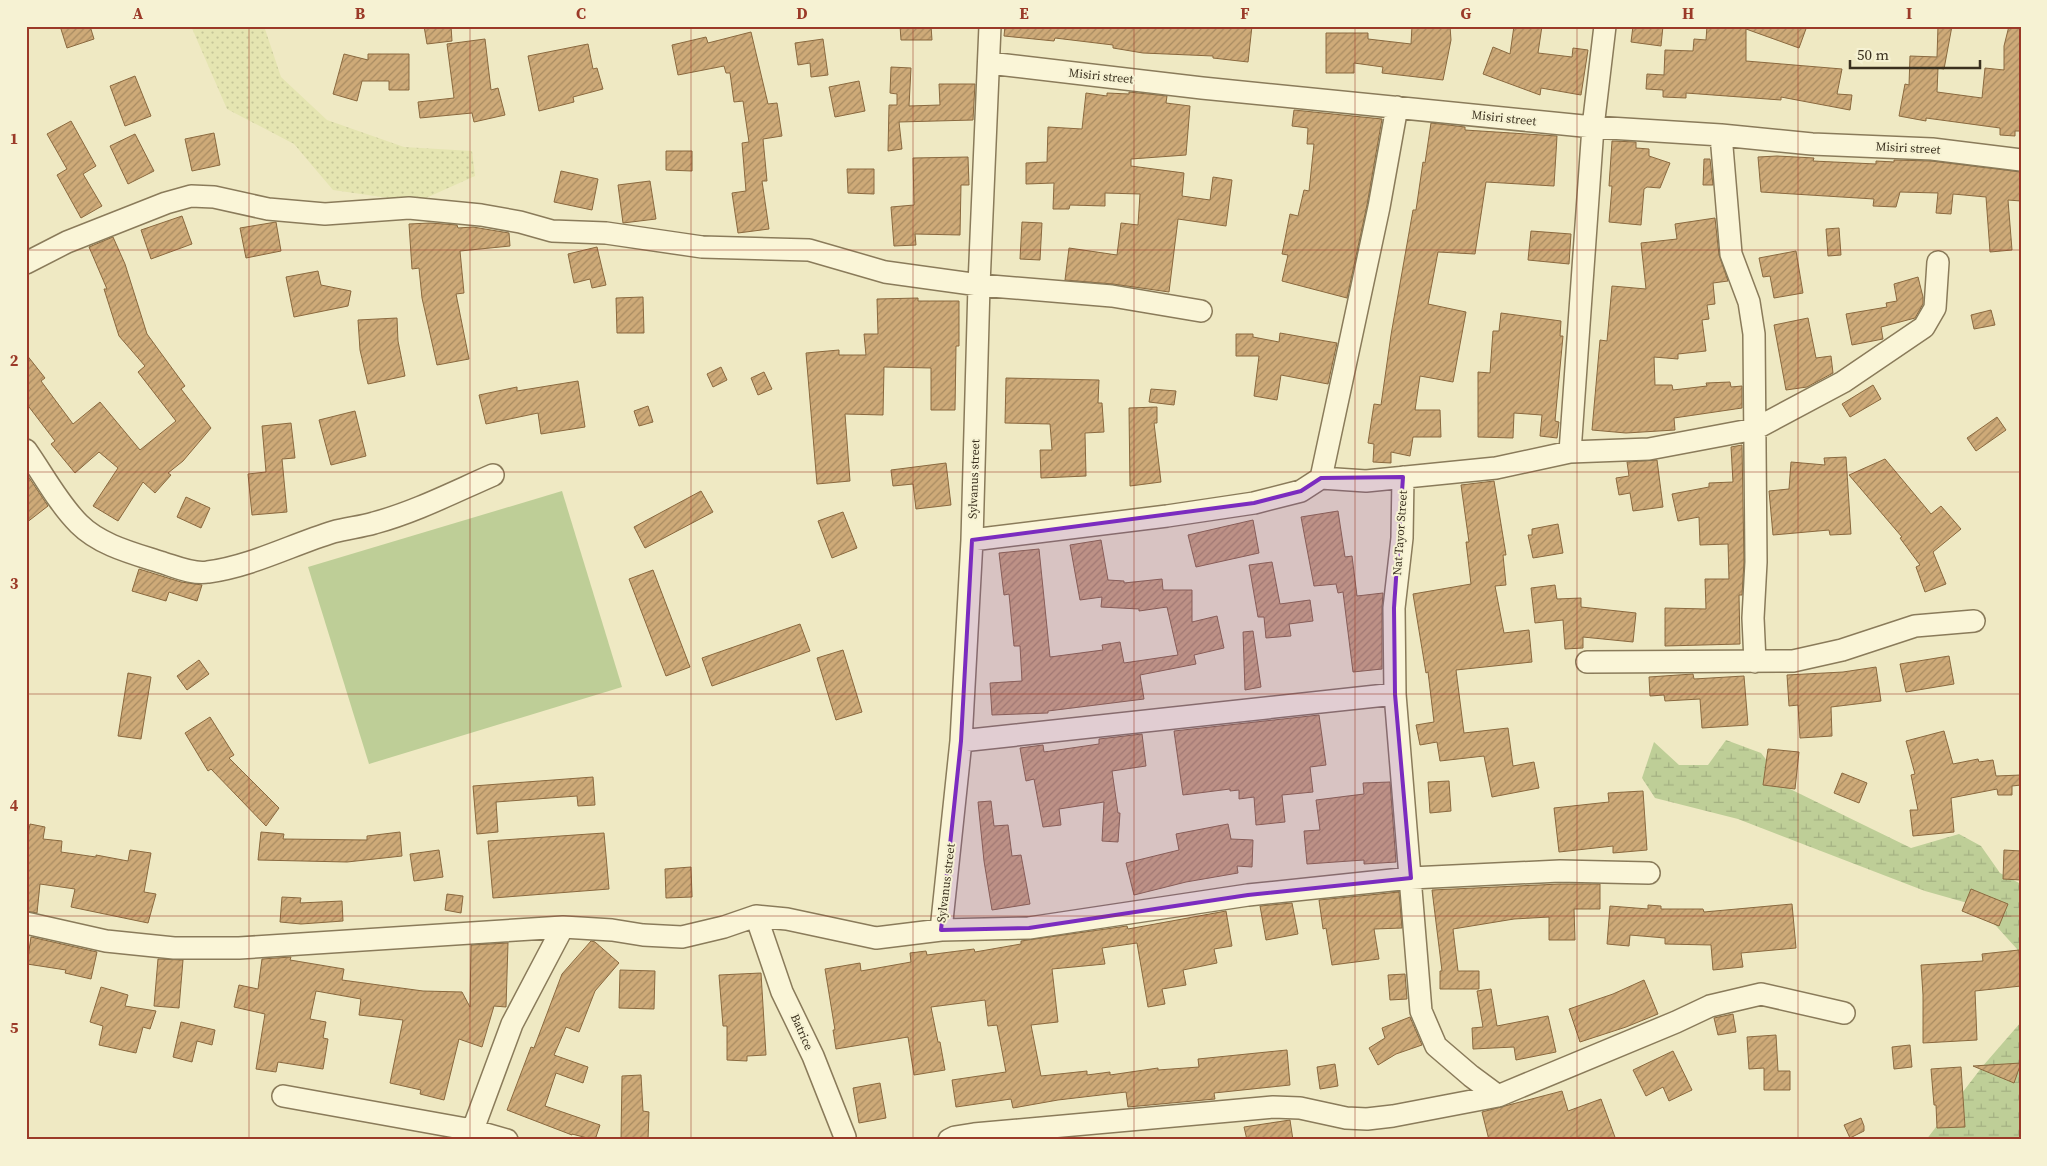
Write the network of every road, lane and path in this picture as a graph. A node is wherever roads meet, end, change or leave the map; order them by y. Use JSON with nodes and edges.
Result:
{"nodes":[{"id":1,"x":990,"y":26,"type":"edge"},
{"id":2,"x":1605,"y":26,"type":"edge"},
{"id":3,"x":989,"y":64,"type":"junction"},
{"id":4,"x":1397,"y":107,"type":"junction"},
{"id":5,"x":1593,"y":128,"type":"junction"},
{"id":6,"x":1720,"y":135,"type":"junction"},
{"id":7,"x":2021,"y":160,"type":"edge"},
{"id":8,"x":1938,"y":262,"type":"dead end"},
{"id":9,"x":26,"y":263,"type":"edge"},
{"id":10,"x":979,"y":285,"type":"junction"},
{"id":11,"x":1201,"y":311,"type":"dead end"},
{"id":12,"x":1755,"y":429,"type":"junction"},
{"id":13,"x":26,"y":450,"type":"edge"},
{"id":14,"x":1570,"y":452,"type":"junction"},
{"id":15,"x":493,"y":475,"type":"dead end"},
{"id":16,"x":1321,"y":478,"type":"junction"},
{"id":17,"x":1403,"y":478,"type":"junction"},
{"id":18,"x":972,"y":540,"type":"junction"},
{"id":19,"x":1974,"y":621,"type":"dead end"},
{"id":20,"x":1587,"y":662,"type":"dead end"},
{"id":21,"x":1755,"y":662,"type":"junction"},
{"id":22,"x":1395,"y":694,"type":"junction"},
{"id":23,"x":961,"y":741,"type":"junction"},
{"id":24,"x":1649,"y":873,"type":"dead end"},
{"id":25,"x":1411,"y":878,"type":"junction"},
{"id":26,"x":756,"y":916,"type":"junction"},
{"id":27,"x":26,"y":923,"type":"edge"},
{"id":28,"x":563,"y":927,"type":"junction"},
{"id":29,"x":941,"y":930,"type":"junction"},
{"id":30,"x":1844,"y":1013,"type":"dead end"},
{"id":31,"x":283,"y":1096,"type":"dead end"},
{"id":32,"x":1498,"y":1096,"type":"junction"},
{"id":33,"x":471,"y":1135,"type":"edge"},
{"id":34,"x":847,"y":1139,"type":"edge"},
{"id":35,"x":953,"y":1139,"type":"edge"},
{"id":36,"x":507,"y":1140,"type":"edge"}],
"edges":[{"from":1,"to":3,"type":"street","name":"Sylvanus street"},
{"from":2,"to":5,"type":"street"},
{"from":3,"to":4,"type":"street","name":"Misiri street"},
{"from":3,"to":10,"type":"street","name":"Sylvanus street"},
{"from":4,"to":5,"type":"street","name":"Misiri street"},
{"from":4,"to":16,"type":"street"},
{"from":5,"to":6,"type":"street","name":"Misiri street"},
{"from":5,"to":14,"type":"street"},
{"from":6,"to":7,"type":"street","name":"Misiri street"},
{"from":6,"to":12,"type":"street"},
{"from":8,"to":12,"type":"street"},
{"from":9,"to":10,"type":"street"},
{"from":10,"to":11,"type":"street"},
{"from":10,"to":18,"type":"street","name":"Sylvanus street"},
{"from":12,"to":14,"type":"street"},
{"from":12,"to":21,"type":"street"},
{"from":13,"to":15,"type":"street"},
{"from":14,"to":17,"type":"street"},
{"from":16,"to":17,"type":"street","name":"Nat Tayor Street"},
{"from":16,"to":18,"type":"street"},
{"from":17,"to":22,"type":"street","name":"Nat Tayor Street"},
{"from":18,"to":23,"type":"street","name":"Sylvanus street"},
{"from":19,"to":21,"type":"street"},
{"from":20,"to":21,"type":"street"},
{"from":22,"to":23,"type":"street"},
{"from":22,"to":25,"type":"street","name":"Nat Tayor Street"},
{"from":23,"to":29,"type":"street","name":"Sylvanus street"},
{"from":24,"to":25,"type":"street"},
{"from":25,"to":29,"type":"street"},
{"from":25,"to":32,"type":"street","name":"Nat Tayor Street"},
{"from":26,"to":28,"type":"street"},
{"from":26,"to":29,"type":"street"},
{"from":26,"to":34,"type":"street","name":"Batrice"},
{"from":27,"to":28,"type":"street"},
{"from":28,"to":33,"type":"street"},
{"from":30,"to":32,"type":"street"},
{"from":31,"to":33,"type":"street"},
{"from":32,"to":35,"type":"street"},
{"from":33,"to":36,"type":"street"}]}
